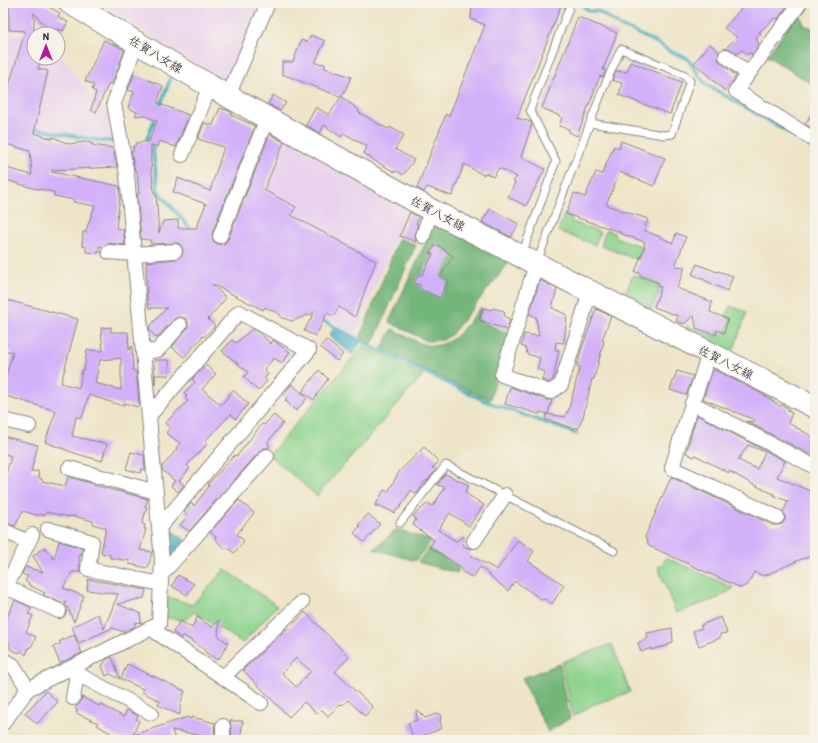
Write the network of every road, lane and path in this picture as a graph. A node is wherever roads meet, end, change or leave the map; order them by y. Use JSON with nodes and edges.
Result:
{"nodes":[{"id":1,"x":70,"y":3,"type":"edge"},
{"id":2,"x":268,"y":3,"type":"edge"},
{"id":3,"x":800,"y":3,"type":"edge"},
{"id":4,"x":569,"y":8,"type":"dead end"},
{"id":5,"x":136,"y":43,"type":"junction"},
{"id":6,"x":726,"y":56,"type":"dead end"},
{"id":7,"x":748,"y":74,"type":"junction"},
{"id":8,"x":219,"y":91,"type":"junction"},
{"id":9,"x":267,"y":118,"type":"junction"},
{"id":10,"x":590,"y":122,"type":"junction"},
{"id":11,"x":815,"y":140,"type":"edge"},
{"id":12,"x":182,"y":155,"type":"dead end"},
{"id":13,"x":431,"y":210,"type":"junction"},
{"id":14,"x":220,"y":236,"type":"dead end"},
{"id":15,"x":423,"y":236,"type":"dead end"},
{"id":16,"x":175,"y":251,"type":"dead end"},
{"id":17,"x":109,"y":252,"type":"dead end"},
{"id":18,"x":134,"y":254,"type":"junction"},
{"id":19,"x":529,"y":260,"type":"junction"},
{"id":20,"x":590,"y":292,"type":"junction"},
{"id":21,"x":180,"y":325,"type":"dead end"},
{"id":22,"x":143,"y":353,"type":"junction"},
{"id":23,"x":709,"y":354,"type":"junction"},
{"id":24,"x":692,"y":403,"type":"junction"},
{"id":25,"x":815,"y":407,"type":"edge"},
{"id":26,"x":149,"y":416,"type":"junction"},
{"id":27,"x":3,"y":420,"type":"edge"},
{"id":28,"x":29,"y":426,"type":"dead end"},
{"id":29,"x":267,"y":456,"type":"dead end"},
{"id":30,"x":815,"y":467,"type":"edge"},
{"id":31,"x":69,"y":468,"type":"dead end"},
{"id":32,"x":156,"y":492,"type":"junction"},
{"id":33,"x":505,"y":495,"type":"junction"},
{"id":34,"x":777,"y":517,"type":"dead end"},
{"id":35,"x":400,"y":523,"type":"dead end"},
{"id":36,"x":159,"y":528,"type":"junction"},
{"id":37,"x":48,"y":529,"type":"dead end"},
{"id":38,"x":3,"y":530,"type":"edge"},
{"id":39,"x":474,"y":541,"type":"dead end"},
{"id":40,"x":614,"y":552,"type":"dead end"},
{"id":41,"x":161,"y":580,"type":"junction"},
{"id":42,"x":4,"y":590,"type":"edge"},
{"id":43,"x":302,"y":602,"type":"dead end"},
{"id":44,"x":59,"y":611,"type":"dead end"},
{"id":45,"x":150,"y":628,"type":"junction"},
{"id":46,"x":3,"y":660,"type":"edge"},
{"id":47,"x":72,"y":672,"type":"junction"},
{"id":48,"x":223,"y":677,"type":"junction"},
{"id":49,"x":28,"y":689,"type":"junction"},
{"id":50,"x":72,"y":698,"type":"dead end"},
{"id":51,"x":261,"y":703,"type":"dead end"},
{"id":52,"x":151,"y":713,"type":"dead end"},
{"id":53,"x":3,"y":723,"type":"edge"},
{"id":54,"x":223,"y":726,"type":"dead end"},
{"id":55,"x":223,"y":740,"type":"edge"}],
"edges":[{"from":1,"to":5,"type":"main road","name":"佐賀八女線"},
{"from":2,"to":8,"type":"street"},
{"from":3,"to":7,"type":"street"},
{"from":4,"to":19,"type":"lane"},
{"from":5,"to":8,"type":"main road","name":"佐賀八女線"},
{"from":5,"to":18,"type":"street"},
{"from":6,"to":7,"type":"street"},
{"from":7,"to":11,"type":"street"},
{"from":8,"to":9,"type":"main road","name":"佐賀八女線"},
{"from":8,"to":12,"type":"street"},
{"from":9,"to":13,"type":"main road","name":"佐賀八女線"},
{"from":9,"to":14,"type":"street"},
{"from":10,"to":10,"type":"lane"},
{"from":10,"to":19,"type":"lane"},
{"from":13,"to":15,"type":"street"},
{"from":13,"to":19,"type":"main road","name":"佐賀八女線"},
{"from":16,"to":18,"type":"street"},
{"from":17,"to":18,"type":"street"},
{"from":18,"to":22,"type":"street"},
{"from":19,"to":20,"type":"main road","name":"佐賀八女線"},
{"from":19,"to":20,"type":"street"},
{"from":20,"to":23,"type":"main road","name":"佐賀八女線"},
{"from":21,"to":22,"type":"street"},
{"from":22,"to":26,"type":"street"},
{"from":23,"to":24,"type":"street"},
{"from":23,"to":25,"type":"main road","name":"佐賀八女線"},
{"from":24,"to":30,"type":"street"},
{"from":24,"to":34,"type":"street"},
{"from":26,"to":32,"type":"street"},
{"from":26,"to":36,"type":"street"},
{"from":27,"to":28,"type":"street"},
{"from":29,"to":41,"type":"street"},
{"from":31,"to":32,"type":"street"},
{"from":32,"to":36,"type":"street"},
{"from":33,"to":35,"type":"lane"},
{"from":33,"to":39,"type":"street"},
{"from":33,"to":40,"type":"lane"},
{"from":36,"to":41,"type":"street"},
{"from":37,"to":41,"type":"street"},
{"from":38,"to":42,"type":"street"},
{"from":41,"to":45,"type":"street"},
{"from":42,"to":44,"type":"street"},
{"from":43,"to":48,"type":"street"},
{"from":45,"to":47,"type":"street"},
{"from":45,"to":48,"type":"street"},
{"from":46,"to":49,"type":"street"},
{"from":47,"to":49,"type":"street"},
{"from":47,"to":50,"type":"street"},
{"from":47,"to":52,"type":"street"},
{"from":48,"to":51,"type":"street"},
{"from":49,"to":53,"type":"street"},
{"from":54,"to":55,"type":"street"}]}
